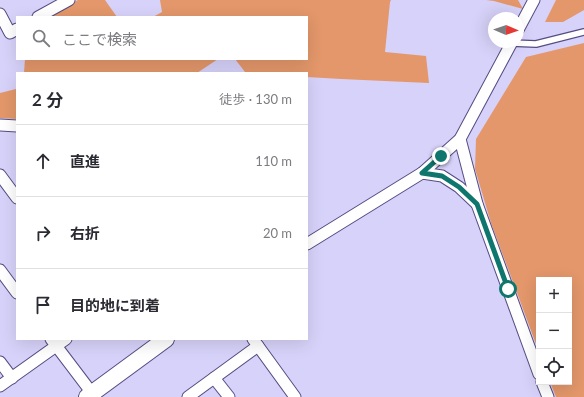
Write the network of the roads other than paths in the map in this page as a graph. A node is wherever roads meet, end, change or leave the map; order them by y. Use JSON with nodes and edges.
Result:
{"nodes":[{"id":1,"x":69,"y":0,"type":"edge"},
{"id":2,"x":534,"y":0,"type":"edge"},
{"id":3,"x":0,"y":14,"type":"edge"},
{"id":4,"x":40,"y":16,"type":"edge"},
{"id":5,"x":524,"y":19,"type":"edge"},
{"id":6,"x":16,"y":30,"type":"edge"},
{"id":7,"x":584,"y":32,"type":"edge"},
{"id":8,"x":524,"y":44,"type":"edge"},
{"id":9,"x":508,"y":48,"type":"edge"},
{"id":10,"x":0,"y":125,"type":"edge"},
{"id":11,"x":16,"y":126,"type":"edge"},
{"id":12,"x":460,"y":139,"type":"junction"},
{"id":13,"x":422,"y":173,"type":"junction"},
{"id":14,"x":2,"y":183,"type":"edge"},
{"id":15,"x":16,"y":197,"type":"edge"},
{"id":16,"x":477,"y":204,"type":"junction"},
{"id":17,"x":308,"y":243,"type":"edge"},
{"id":18,"x":0,"y":270,"type":"edge"},
{"id":19,"x":16,"y":292,"type":"edge"},
{"id":20,"x":165,"y":340,"type":"edge"},
{"id":21,"x":54,"y":343,"type":"edge"},
{"id":22,"x":256,"y":343,"type":"edge"},
{"id":23,"x":0,"y":362,"type":"edge"},
{"id":24,"x":536,"y":366,"type":"edge"},
{"id":25,"x":12,"y":378,"type":"junction"},
{"id":26,"x":214,"y":378,"type":"junction"},
{"id":27,"x":543,"y":385,"type":"edge"},
{"id":28,"x":0,"y":386,"type":"edge"},
{"id":29,"x":92,"y":396,"type":"edge"},
{"id":30,"x":188,"y":397,"type":"edge"},
{"id":31,"x":229,"y":397,"type":"edge"},
{"id":32,"x":295,"y":397,"type":"edge"},
{"id":33,"x":548,"y":397,"type":"edge"}],
"edges":[{"from":1,"to":4,"type":"street"},
{"from":2,"to":5,"type":"street"},
{"from":3,"to":6,"type":"street"},
{"from":7,"to":8,"type":"lane"},
{"from":9,"to":12,"type":"street"},
{"from":10,"to":11,"type":"street"},
{"from":12,"to":13,"type":"street"},
{"from":12,"to":16,"type":"street"},
{"from":13,"to":16,"type":"street"},
{"from":13,"to":17,"type":"street"},
{"from":14,"to":15,"type":"street"},
{"from":16,"to":24,"type":"street"},
{"from":18,"to":19,"type":"street"},
{"from":20,"to":29,"type":"street"},
{"from":21,"to":25,"type":"street"},
{"from":21,"to":29,"type":"street"},
{"from":22,"to":26,"type":"street"},
{"from":22,"to":32,"type":"street"},
{"from":23,"to":25,"type":"street"},
{"from":25,"to":28,"type":"street"},
{"from":26,"to":30,"type":"street"},
{"from":26,"to":31,"type":"street"},
{"from":27,"to":33,"type":"street"}]}
